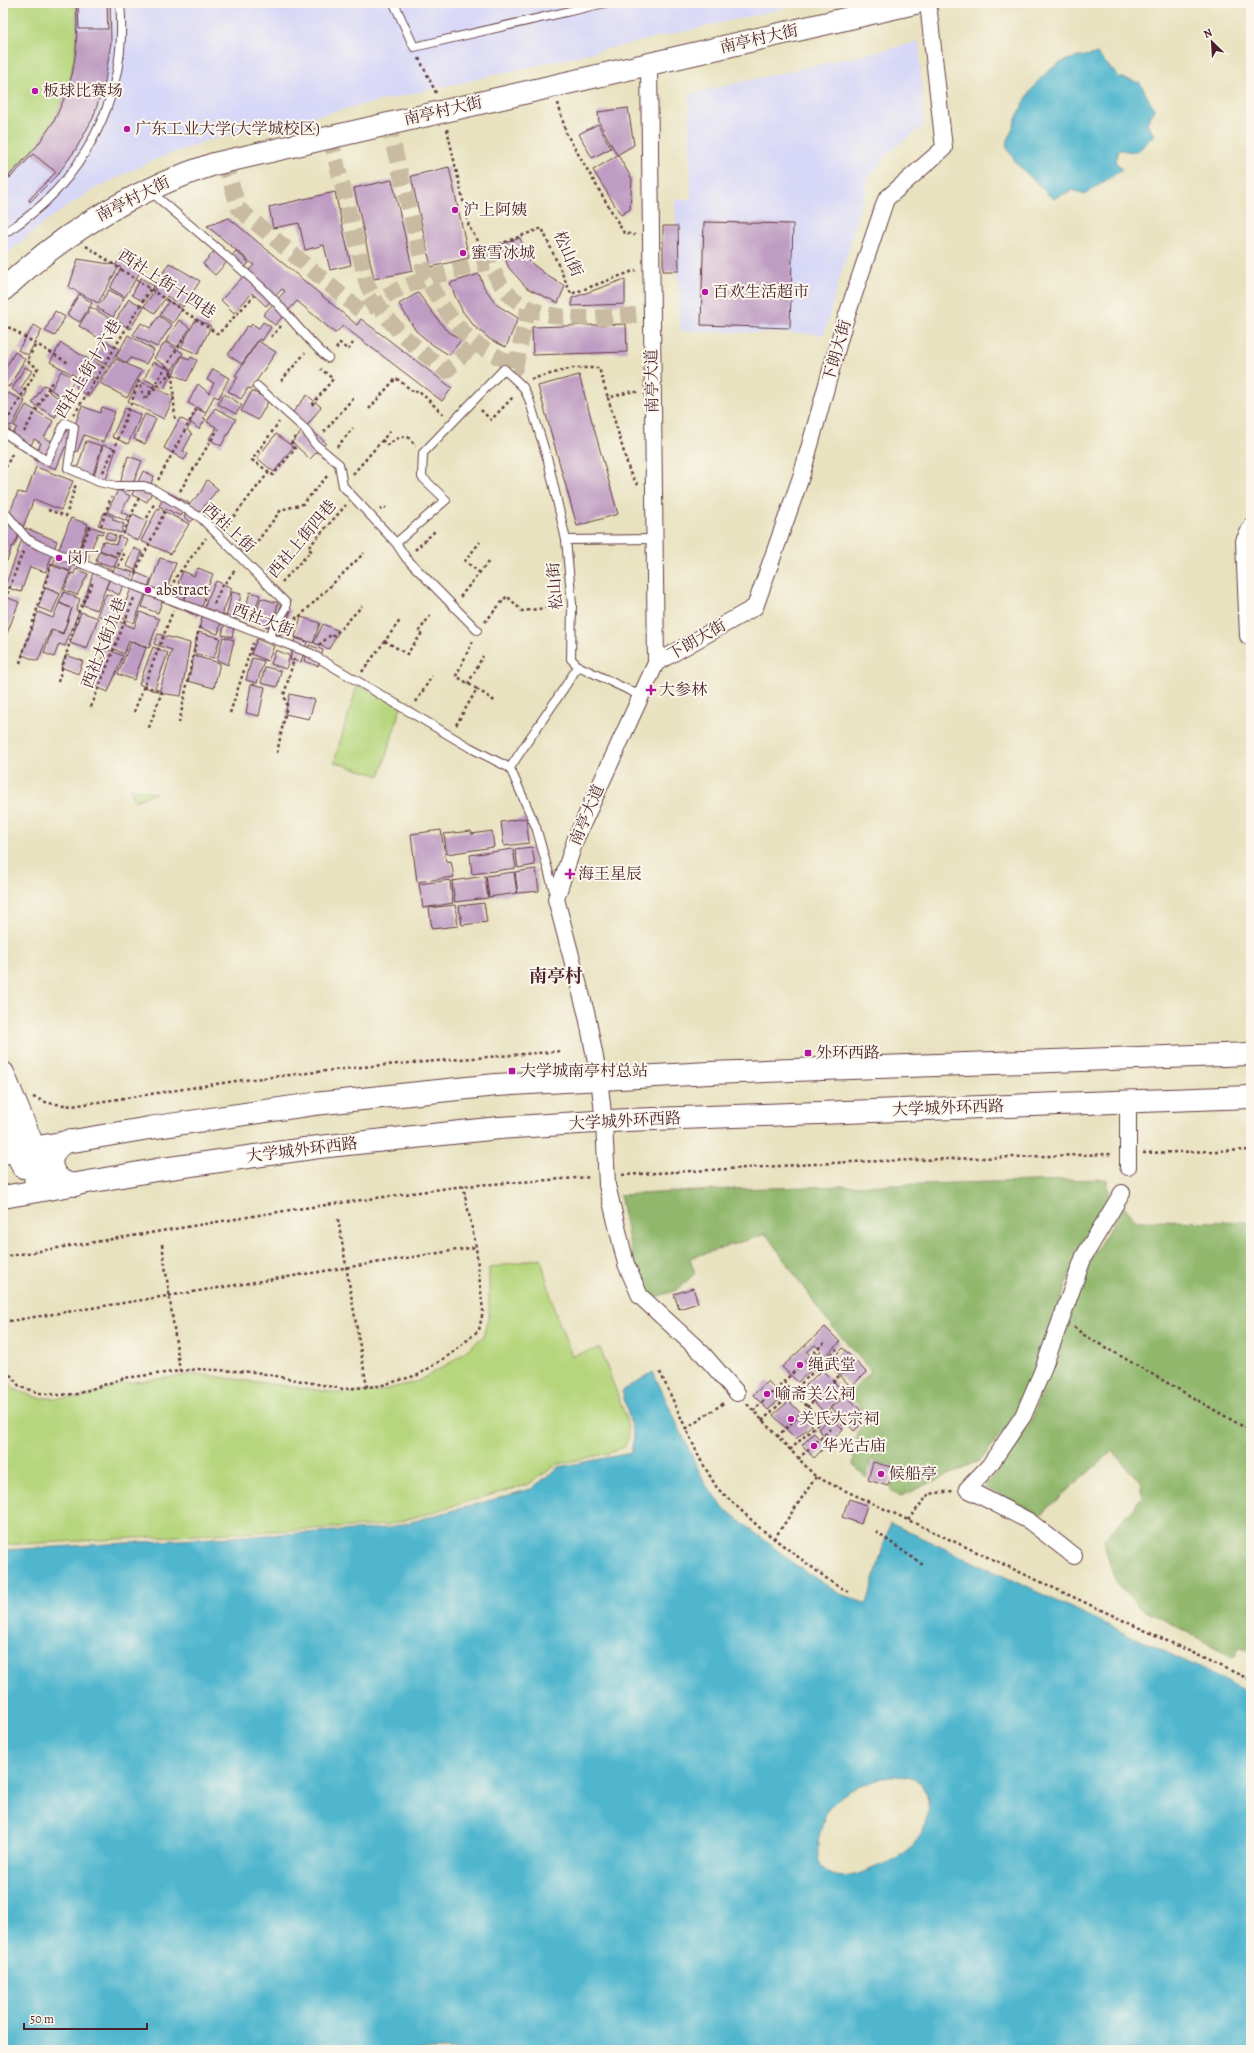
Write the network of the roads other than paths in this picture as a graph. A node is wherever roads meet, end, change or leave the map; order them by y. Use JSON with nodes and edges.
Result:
{"nodes":[{"id":1,"x":120,"y":3,"type":"edge"},
{"id":2,"x":394,"y":3,"type":"edge"},
{"id":3,"x":605,"y":3,"type":"edge"},
{"id":4,"x":915,"y":3,"type":"edge"},
{"id":5,"x":928,"y":3,"type":"edge"},
{"id":6,"x":649,"y":64,"type":"junction"},
{"id":7,"x":148,"y":189,"type":"junction"},
{"id":8,"x":3,"y":234,"type":"edge"},
{"id":9,"x":3,"y":290,"type":"edge"},
{"id":10,"x":328,"y":358,"type":"dead end"},
{"id":11,"x":257,"y":386,"type":"dead end"},
{"id":12,"x":3,"y":432,"type":"edge"},
{"id":13,"x":3,"y":510,"type":"edge"},
{"id":14,"x":1251,"y":527,"type":"edge"},
{"id":15,"x":654,"y":539,"type":"junction"},
{"id":16,"x":566,"y":540,"type":"junction"},
{"id":17,"x":396,"y":543,"type":"junction"},
{"id":18,"x":476,"y":633,"type":"road end"},
{"id":19,"x":1248,"y":636,"type":"dead end"},
{"id":20,"x":268,"y":637,"type":"junction"},
{"id":21,"x":656,"y":664,"type":"junction"},
{"id":22,"x":578,"y":666,"type":"junction"},
{"id":23,"x":641,"y":696,"type":"junction"},
{"id":24,"x":510,"y":768,"type":"junction"},
{"id":25,"x":556,"y":899,"type":"junction"},
{"id":26,"x":1251,"y":1054,"type":"edge"},
{"id":27,"x":3,"y":1073,"type":"edge"},
{"id":28,"x":599,"y":1078,"type":"junction"},
{"id":29,"x":1251,"y":1097,"type":"edge"},
{"id":30,"x":23,"y":1098,"type":"junction"},
{"id":31,"x":1128,"y":1102,"type":"junction"},
{"id":32,"x":3,"y":1121,"type":"edge"},
{"id":33,"x":604,"y":1122,"type":"junction"},
{"id":34,"x":68,"y":1141,"type":"junction"},
{"id":35,"x":17,"y":1151,"type":"edge"},
{"id":36,"x":1128,"y":1160,"type":"road end"},
{"id":37,"x":76,"y":1185,"type":"junction"},
{"id":38,"x":36,"y":1191,"type":"junction"},
{"id":39,"x":1122,"y":1193,"type":"dead end"},
{"id":40,"x":3,"y":1197,"type":"edge"},
{"id":41,"x":737,"y":1393,"type":"road end"},
{"id":42,"x":1074,"y":1556,"type":"dead end"}],
"edges":[{"from":1,"to":8,"type":"lane"},
{"from":2,"to":3,"type":"lane"},
{"from":4,"to":6,"type":"main road","name":"南亭村大街"},
{"from":5,"to":21,"type":"street","name":"下朗大街"},
{"from":6,"to":7,"type":"main road","name":"南亭村大街"},
{"from":6,"to":15,"type":"street","name":"南亭大道"},
{"from":7,"to":9,"type":"main road","name":"南亭村大街"},
{"from":7,"to":10,"type":"lane"},
{"from":11,"to":17,"type":"lane"},
{"from":12,"to":20,"type":"lane","name":"西社上街"},
{"from":13,"to":20,"type":"lane","name":"西社大街"},
{"from":14,"to":19,"type":"street"},
{"from":15,"to":16,"type":"lane"},
{"from":15,"to":21,"type":"street","name":"南亭大道"},
{"from":16,"to":17,"type":"lane","name":"松山街"},
{"from":16,"to":22,"type":"lane","name":"松山街"},
{"from":17,"to":18,"type":"lane"},
{"from":20,"to":24,"type":"lane","name":"西社大街"},
{"from":21,"to":23,"type":"street","name":"南亭大道"},
{"from":22,"to":23,"type":"lane"},
{"from":22,"to":24,"type":"lane"},
{"from":23,"to":25,"type":"street","name":"南亭大道"},
{"from":24,"to":25,"type":"lane"},
{"from":25,"to":28,"type":"street"},
{"from":26,"to":28,"type":"main road"},
{"from":27,"to":30,"type":"main road"},
{"from":28,"to":33,"type":"street"},
{"from":28,"to":34,"type":"main road"},
{"from":29,"to":31,"type":"main road","name":"大学城外环西路"},
{"from":30,"to":34,"type":"main road"},
{"from":30,"to":35,"type":"main road"},
{"from":31,"to":33,"type":"main road","name":"大学城外环西路"},
{"from":31,"to":36,"type":"street"},
{"from":32,"to":35,"type":"main road"},
{"from":33,"to":37,"type":"main road","name":"大学城外环西路"},
{"from":33,"to":41,"type":"street"},
{"from":34,"to":35,"type":"main road"},
{"from":34,"to":37,"type":"main road"},
{"from":35,"to":38,"type":"main road"},
{"from":37,"to":38,"type":"main road","name":"大学城外环西路"},
{"from":38,"to":40,"type":"main road","name":"大学城外环西路"},
{"from":39,"to":42,"type":"street"}]}
